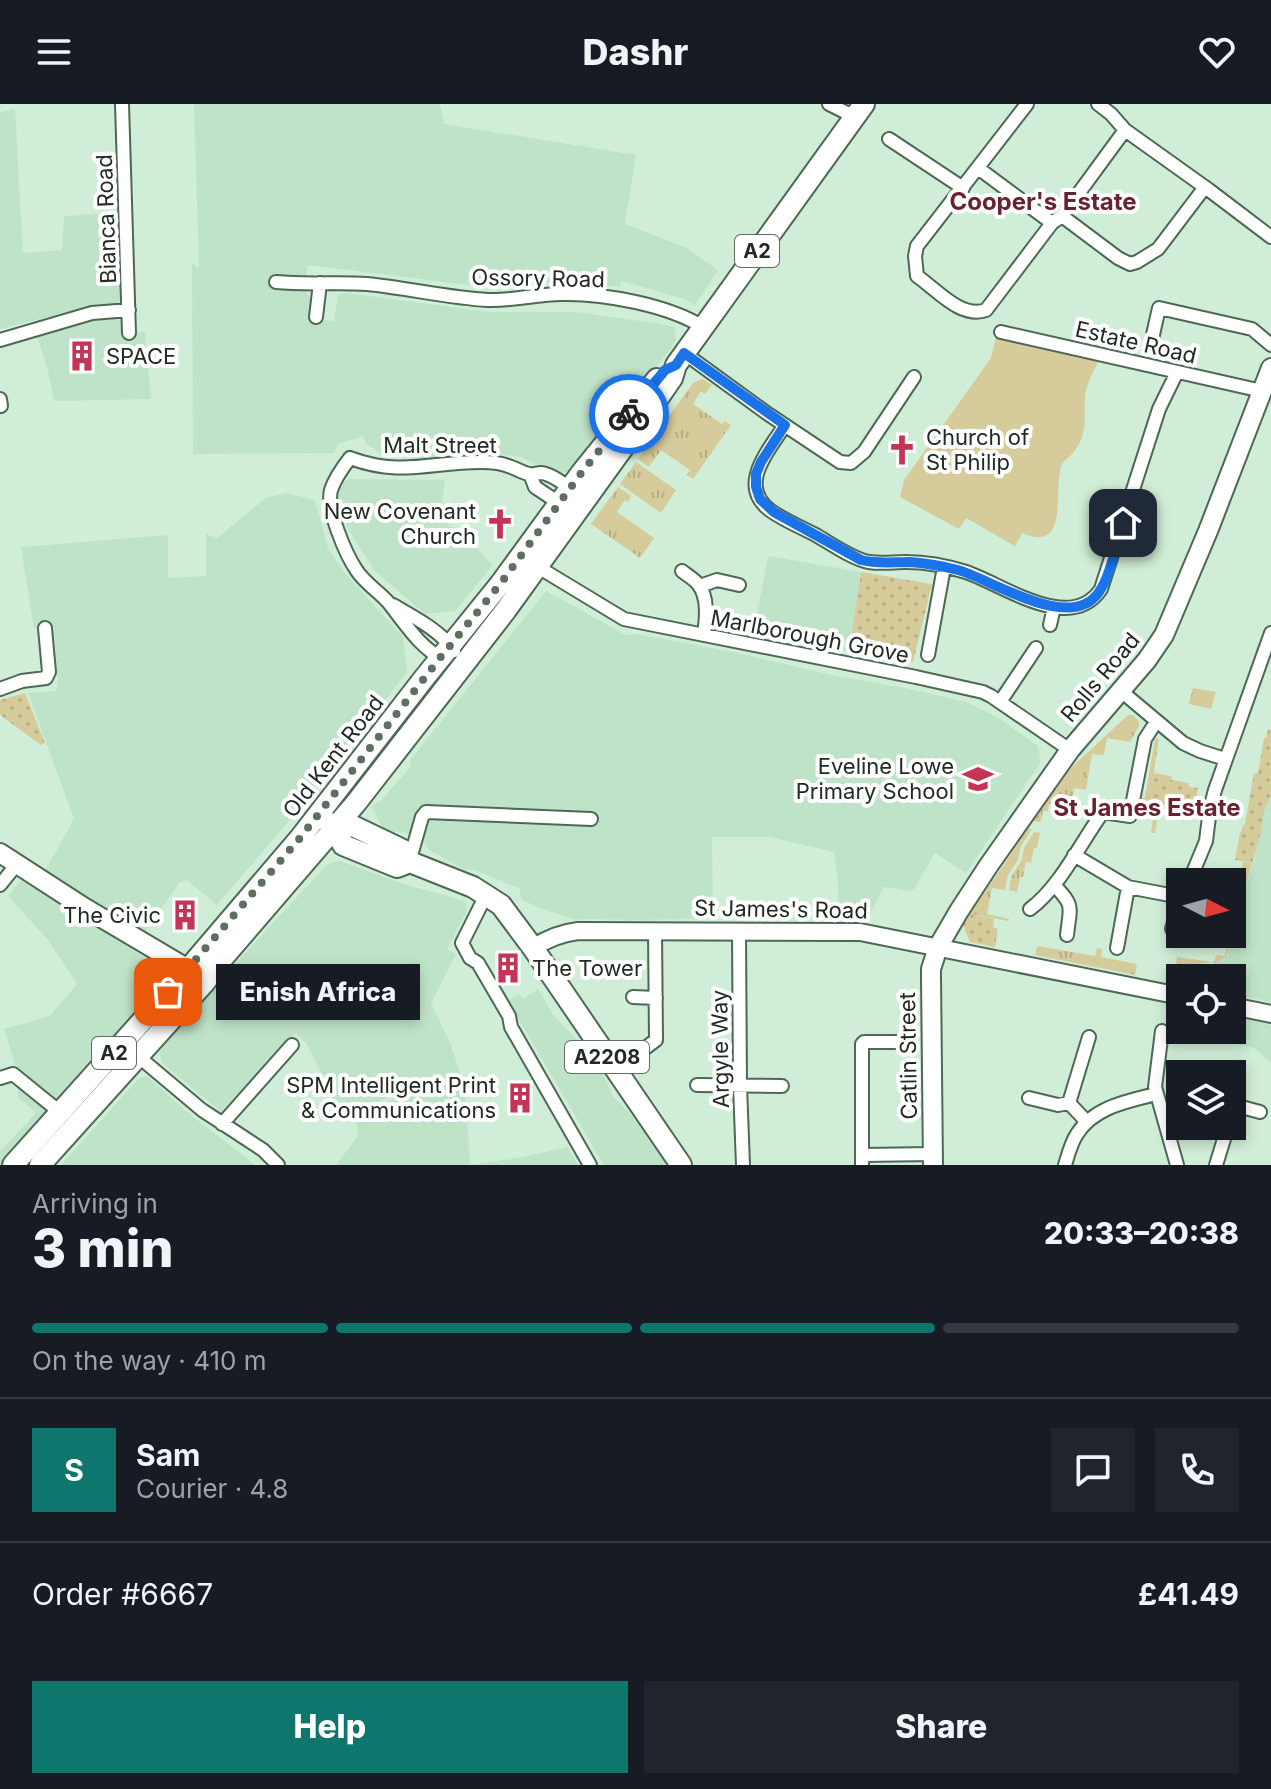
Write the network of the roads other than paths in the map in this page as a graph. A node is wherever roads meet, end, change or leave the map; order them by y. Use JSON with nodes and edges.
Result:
{"nodes":[{"id":1,"x":122,"y":104,"type":"edge"},
{"id":2,"x":829,"y":104,"type":"edge"},
{"id":3,"x":1027,"y":104,"type":"edge"},
{"id":4,"x":1098,"y":104,"type":"edge"},
{"id":5,"x":1115,"y":109,"type":"edge"},
{"id":6,"x":860,"y":110,"type":"edge"},
{"id":7,"x":1125,"y":130,"type":"junction"},
{"id":8,"x":889,"y":139,"type":"dead end"},
{"id":9,"x":978,"y":168,"type":"junction"},
{"id":10,"x":1205,"y":187,"type":"junction"},
{"id":11,"x":963,"y":188,"type":"junction"},
{"id":12,"x":1057,"y":219,"type":"junction"},
{"id":13,"x":1271,"y":237,"type":"edge"},
{"id":14,"x":276,"y":282,"type":"dead end"},
{"id":15,"x":320,"y":283,"type":"junction"},
{"id":16,"x":129,"y":310,"type":"junction"},
{"id":17,"x":316,"y":317,"type":"dead end"},
{"id":18,"x":703,"y":327,"type":"junction"},
{"id":19,"x":1001,"y":332,"type":"dead end"},
{"id":20,"x":129,"y":333,"type":"dead end"},
{"id":21,"x":1152,"y":339,"type":"dead end"},
{"id":22,"x":0,"y":340,"type":"edge"},
{"id":23,"x":1271,"y":345,"type":"edge"},
{"id":24,"x":680,"y":359,"type":"junction"},
{"id":25,"x":1271,"y":368,"type":"edge"},
{"id":26,"x":1177,"y":372,"type":"junction"},
{"id":27,"x":914,"y":377,"type":"dead end"},
{"id":28,"x":1262,"y":391,"type":"junction"},
{"id":29,"x":785,"y":425,"type":"junction"},
{"id":30,"x":565,"y":495,"type":"junction"},
{"id":31,"x":581,"y":507,"type":"junction"},
{"id":32,"x":538,"y":567,"type":"junction"},
{"id":33,"x":944,"y":567,"type":"junction"},
{"id":34,"x":682,"y":571,"type":"dead end"},
{"id":35,"x":739,"y":585,"type":"dead end"},
{"id":36,"x":700,"y":586,"type":"junction"},
{"id":37,"x":1054,"y":607,"type":"junction"},
{"id":38,"x":1050,"y":625,"type":"dead end"},
{"id":39,"x":45,"y":628,"type":"dead end"},
{"id":40,"x":1271,"y":633,"type":"edge"},
{"id":41,"x":704,"y":635,"type":"junction"},
{"id":42,"x":1036,"y":648,"type":"dead end"},
{"id":43,"x":445,"y":651,"type":"junction"},
{"id":44,"x":928,"y":655,"type":"dead end"},
{"id":45,"x":462,"y":666,"type":"junction"},
{"id":46,"x":0,"y":689,"type":"edge"},
{"id":47,"x":1121,"y":691,"type":"junction"},
{"id":48,"x":1000,"y":702,"type":"junction"},
{"id":49,"x":1156,"y":722,"type":"junction"},
{"id":50,"x":1070,"y":750,"type":"junction"},
{"id":51,"x":1225,"y":759,"type":"junction"},
{"id":52,"x":319,"y":815,"type":"junction"},
{"id":53,"x":591,"y":819,"type":"dead end"},
{"id":54,"x":335,"y":828,"type":"junction"},
{"id":55,"x":0,"y":853,"type":"edge"},
{"id":56,"x":1074,"y":855,"type":"junction"},
{"id":57,"x":410,"y":862,"type":"junction"},
{"id":58,"x":17,"y":864,"type":"junction"},
{"id":59,"x":1195,"y":868,"type":"edge"},
{"id":60,"x":0,"y":885,"type":"edge"},
{"id":61,"x":1054,"y":885,"type":"junction"},
{"id":62,"x":1128,"y":887,"type":"junction"},
{"id":63,"x":486,"y":895,"type":"junction"},
{"id":64,"x":1166,"y":896,"type":"edge"},
{"id":65,"x":1030,"y":909,"type":"dead end"},
{"id":66,"x":655,"y":931,"type":"junction"},
{"id":67,"x":739,"y":932,"type":"junction"},
{"id":68,"x":1067,"y":935,"type":"dead end"},
{"id":69,"x":938,"y":947,"type":"junction"},
{"id":70,"x":533,"y":948,"type":"junction"},
{"id":71,"x":1117,"y":948,"type":"dead end"},
{"id":72,"x":221,"y":960,"type":"junction"},
{"id":73,"x":188,"y":969,"type":"junction"},
{"id":74,"x":1166,"y":993,"type":"edge"},
{"id":75,"x":633,"y":997,"type":"dead end"},
{"id":76,"x":656,"y":998,"type":"junction"},
{"id":77,"x":1246,"y":1009,"type":"edge"},
{"id":78,"x":1271,"y":1014,"type":"edge"},
{"id":79,"x":1162,"y":1031,"type":"dead end"},
{"id":80,"x":1089,"y":1037,"type":"dead end"},
{"id":81,"x":908,"y":1042,"type":"dead end"},
{"id":82,"x":292,"y":1045,"type":"dead end"},
{"id":83,"x":640,"y":1052,"type":"dead end"},
{"id":84,"x":139,"y":1057,"type":"junction"},
{"id":85,"x":0,"y":1078,"type":"edge"},
{"id":86,"x":697,"y":1085,"type":"dead end"},
{"id":87,"x":740,"y":1086,"type":"junction"},
{"id":88,"x":782,"y":1086,"type":"dead end"},
{"id":89,"x":1156,"y":1094,"type":"junction"},
{"id":90,"x":1029,"y":1098,"type":"dead end"},
{"id":91,"x":1069,"y":1103,"type":"junction"},
{"id":92,"x":1246,"y":1109,"type":"edge"},
{"id":93,"x":62,"y":1112,"type":"junction"},
{"id":94,"x":1260,"y":1112,"type":"dead end"},
{"id":95,"x":1087,"y":1122,"type":"junction"},
{"id":96,"x":222,"y":1124,"type":"junction"},
{"id":97,"x":1224,"y":1140,"type":"edge"},
{"id":98,"x":933,"y":1159,"type":"edge"},
{"id":99,"x":862,"y":1160,"type":"edge"},
{"id":100,"x":13,"y":1165,"type":"edge"},
{"id":101,"x":40,"y":1165,"type":"edge"},
{"id":102,"x":278,"y":1165,"type":"edge"},
{"id":103,"x":590,"y":1165,"type":"edge"},
{"id":104,"x":681,"y":1165,"type":"edge"},
{"id":105,"x":743,"y":1165,"type":"edge"},
{"id":106,"x":1065,"y":1165,"type":"edge"},
{"id":107,"x":1177,"y":1165,"type":"edge"},
{"id":108,"x":1216,"y":1165,"type":"edge"}],
"edges":[{"from":1,"to":16,"type":"street","name":"Bianca Road"},
{"from":2,"to":6,"type":"street"},
{"from":3,"to":9,"type":"street"},
{"from":4,"to":5,"type":"street"},
{"from":5,"to":7,"type":"street"},
{"from":6,"to":18,"type":"main road","name":"Old Kent Road","number":"A2"},
{"from":7,"to":10,"type":"street"},
{"from":7,"to":12,"type":"street"},
{"from":8,"to":11,"type":"street"},
{"from":9,"to":11,"type":"street"},
{"from":9,"to":12,"type":"street"},
{"from":10,"to":12,"type":"street"},
{"from":10,"to":13,"type":"street"},
{"from":11,"to":12,"type":"street"},
{"from":14,"to":15,"type":"street","name":"Ossory Road"},
{"from":15,"to":17,"type":"street"},
{"from":15,"to":18,"type":"street","name":"Ossory Road"},
{"from":16,"to":20,"type":"street","name":"Bianca Road"},
{"from":16,"to":22,"type":"street"},
{"from":18,"to":24,"type":"main road","name":"Old Kent Road","number":"A2"},
{"from":19,"to":26,"type":"street","name":"Estate Road"},
{"from":21,"to":23,"type":"street"},
{"from":24,"to":29,"type":"street"},
{"from":24,"to":30,"type":"main road","name":"Old Kent Road","number":"A2"},
{"from":24,"to":31,"type":"main road","name":"Old Kent Road","number":"A2"},
{"from":25,"to":28,"type":"main road","name":"Rolls Road"},
{"from":26,"to":28,"type":"street","name":"Estate Road"},
{"from":26,"to":37,"type":"street"},
{"from":27,"to":29,"type":"street"},
{"from":28,"to":47,"type":"main road","name":"Rolls Road"},
{"from":29,"to":33,"type":"street"},
{"from":30,"to":31,"type":"street"},
{"from":30,"to":43,"type":"main road","name":"Old Kent Road","number":"A2"},
{"from":30,"to":43,"type":"street","name":"Malt Street"},
{"from":31,"to":32,"type":"main road","name":"Old Kent Road","number":"A2"},
{"from":32,"to":41,"type":"street","name":"Marlborough Grove"},
{"from":32,"to":45,"type":"main road","name":"Old Kent Road","number":"A2"},
{"from":33,"to":37,"type":"street"},
{"from":33,"to":44,"type":"street"},
{"from":34,"to":36,"type":"street"},
{"from":35,"to":36,"type":"street"},
{"from":36,"to":41,"type":"street"},
{"from":37,"to":38,"type":"street"},
{"from":39,"to":46,"type":"street"},
{"from":40,"to":51,"type":"street"},
{"from":41,"to":48,"type":"street","name":"Marlborough Grove"},
{"from":42,"to":48,"type":"street"},
{"from":43,"to":45,"type":"street"},
{"from":43,"to":52,"type":"main road","name":"Old Kent Road","number":"A2"},
{"from":45,"to":54,"type":"main road","name":"Old Kent Road","number":"A2"},
{"from":47,"to":49,"type":"street"},
{"from":47,"to":50,"type":"main road","name":"Rolls Road"},
{"from":48,"to":50,"type":"street","name":"Marlborough Grove"},
{"from":49,"to":51,"type":"street"},
{"from":49,"to":56,"type":"street"},
{"from":50,"to":69,"type":"main road","name":"Rolls Road"},
{"from":51,"to":59,"type":"street"},
{"from":52,"to":54,"type":"main road","number":"A2208"},
{"from":52,"to":73,"type":"main road","name":"Old Kent Road","number":"A2"},
{"from":53,"to":57,"type":"street"},
{"from":54,"to":57,"type":"main road","number":"A2208"},
{"from":54,"to":72,"type":"main road","name":"Old Kent Road","number":"A2"},
{"from":55,"to":58,"type":"main road"},
{"from":56,"to":61,"type":"street"},
{"from":56,"to":62,"type":"street"},
{"from":57,"to":63,"type":"main road","number":"A2208"},
{"from":58,"to":60,"type":"street"},
{"from":58,"to":73,"type":"main road"},
{"from":61,"to":65,"type":"street"},
{"from":61,"to":68,"type":"street"},
{"from":62,"to":64,"type":"street"},
{"from":62,"to":71,"type":"street"},
{"from":63,"to":70,"type":"main road","number":"A2208"},
{"from":63,"to":103,"type":"street"},
{"from":66,"to":67,"type":"street","name":"St James's Road"},
{"from":66,"to":70,"type":"street","name":"St James's Road"},
{"from":66,"to":76,"type":"street"},
{"from":67,"to":69,"type":"street","name":"St James's Road"},
{"from":67,"to":87,"type":"street","name":"Argyle Way"},
{"from":69,"to":74,"type":"street","name":"St James's Road"},
{"from":69,"to":98,"type":"main road","name":"Catlin Street"},
{"from":70,"to":104,"type":"main road","number":"A2208"},
{"from":72,"to":73,"type":"main road"},
{"from":72,"to":84,"type":"main road","name":"Old Kent Road","number":"A2"},
{"from":73,"to":93,"type":"main road","name":"Old Kent Road","number":"A2"},
{"from":75,"to":76,"type":"street"},
{"from":76,"to":83,"type":"street"},
{"from":77,"to":78,"type":"street"},
{"from":79,"to":89,"type":"street"},
{"from":80,"to":91,"type":"street"},
{"from":81,"to":99,"type":"street"},
{"from":82,"to":96,"type":"street"},
{"from":84,"to":93,"type":"main road"},
{"from":84,"to":96,"type":"street"},
{"from":84,"to":101,"type":"main road","name":"Old Kent Road","number":"A2"},
{"from":85,"to":93,"type":"street"},
{"from":86,"to":87,"type":"street"},
{"from":87,"to":88,"type":"street"},
{"from":87,"to":105,"type":"street","name":"Argyle Way"},
{"from":89,"to":95,"type":"street"},
{"from":89,"to":107,"type":"street"},
{"from":90,"to":91,"type":"street"},
{"from":91,"to":95,"type":"street"},
{"from":92,"to":94,"type":"street"},
{"from":93,"to":100,"type":"main road","name":"Old Kent Road","number":"A2"},
{"from":95,"to":106,"type":"street"},
{"from":96,"to":102,"type":"street"},
{"from":97,"to":108,"type":"street"},
{"from":98,"to":99,"type":"street"}]}
